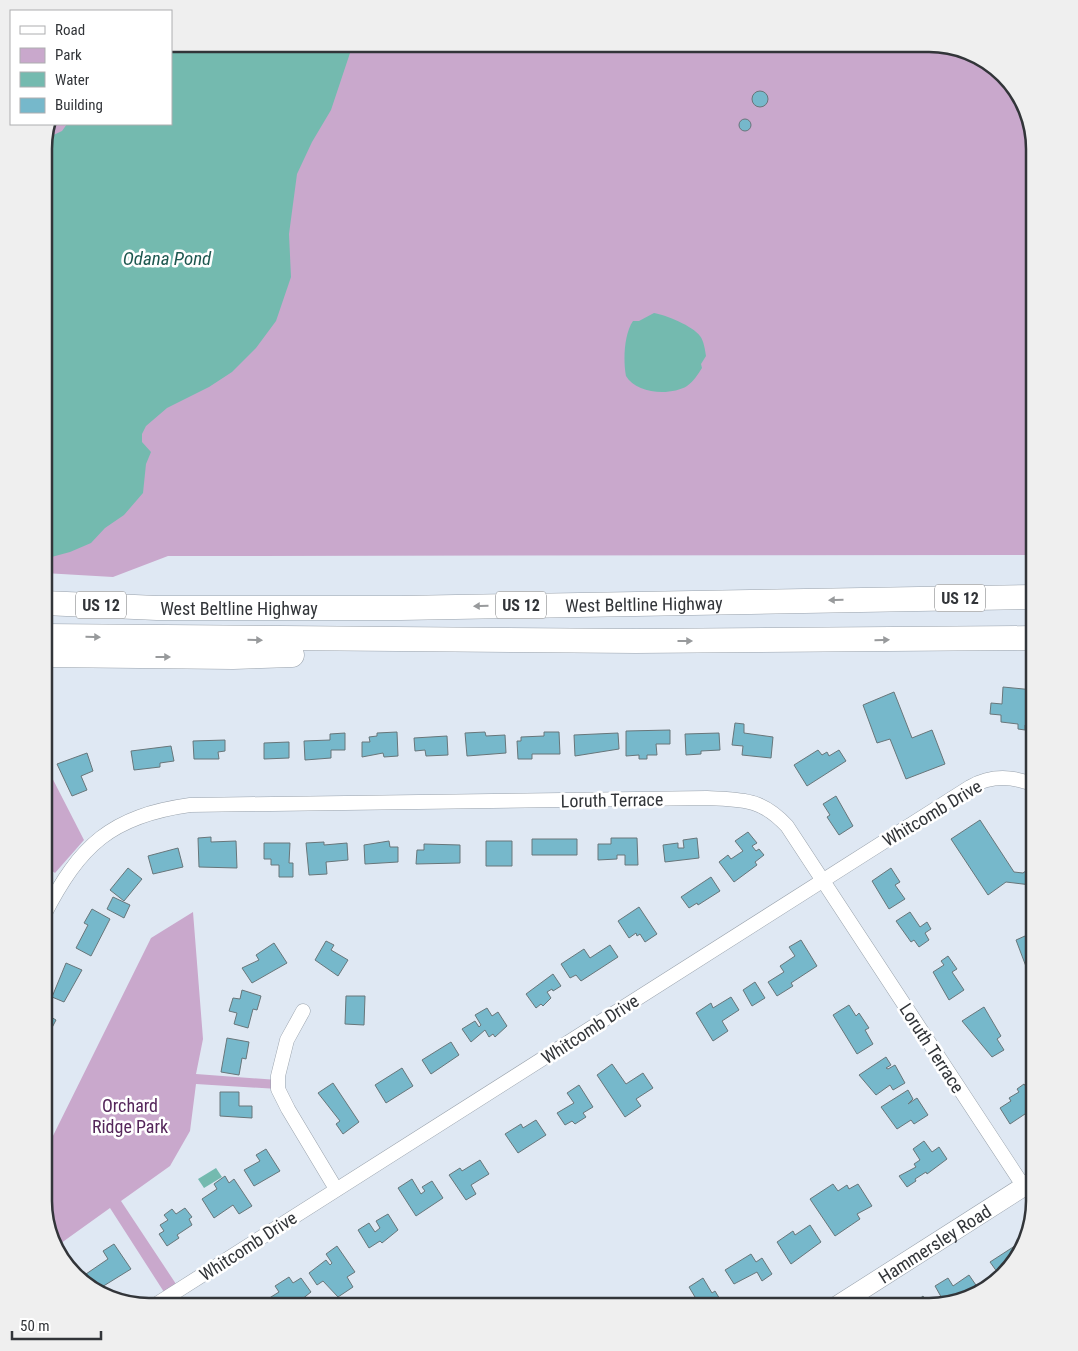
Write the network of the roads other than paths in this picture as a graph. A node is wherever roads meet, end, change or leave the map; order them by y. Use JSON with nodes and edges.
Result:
{"nodes":[{"id":1,"x":53,"y":597,"type":"edge"},
{"id":2,"x":1026,"y":597,"type":"edge"},
{"id":3,"x":53,"y":603,"type":"edge"},
{"id":4,"x":157,"y":608,"type":"junction"},
{"id":5,"x":53,"y":636,"type":"edge"},
{"id":6,"x":1026,"y":638,"type":"edge"},
{"id":7,"x":636,"y":641,"type":"junction"},
{"id":8,"x":53,"y":655,"type":"edge"},
{"id":9,"x":1026,"y":781,"type":"edge"},
{"id":10,"x":822,"y":879,"type":"junction"},
{"id":11,"x":52,"y":898,"type":"edge"},
{"id":12,"x":303,"y":1011,"type":"dead end"},
{"id":13,"x":1026,"y":1179,"type":"edge"},
{"id":14,"x":1026,"y":1185,"type":"edge"},
{"id":15,"x":336,"y":1189,"type":"junction"},
{"id":16,"x":166,"y":1298,"type":"edge"},
{"id":17,"x":849,"y":1298,"type":"edge"}],
"edges":[{"from":1,"to":4,"type":"highway"},
{"from":2,"to":4,"type":"highway","name":"West Beltline Highway","number":"US 12","one_way":true},
{"from":3,"to":4,"type":"highway","name":"West Beltline Highway","number":"US 12"},
{"from":5,"to":7,"type":"highway","name":"West Beltline Highway","number":"US 12","one_way":true},
{"from":7,"to":6,"type":"highway","name":"West Beltline Highway","number":"US 12","one_way":true},
{"from":8,"to":7,"type":"highway","one_way":true},
{"from":9,"to":10,"type":"street","name":"Whitcomb Drive"},
{"from":10,"to":11,"type":"street","name":"Loruth Terrace"},
{"from":10,"to":13,"type":"street","name":"Loruth Terrace"},
{"from":10,"to":15,"type":"street","name":"Whitcomb Drive"},
{"from":12,"to":15,"type":"street"},
{"from":14,"to":17,"type":"street","name":"Hammersley Road"},
{"from":15,"to":16,"type":"street","name":"Whitcomb Drive"}]}
